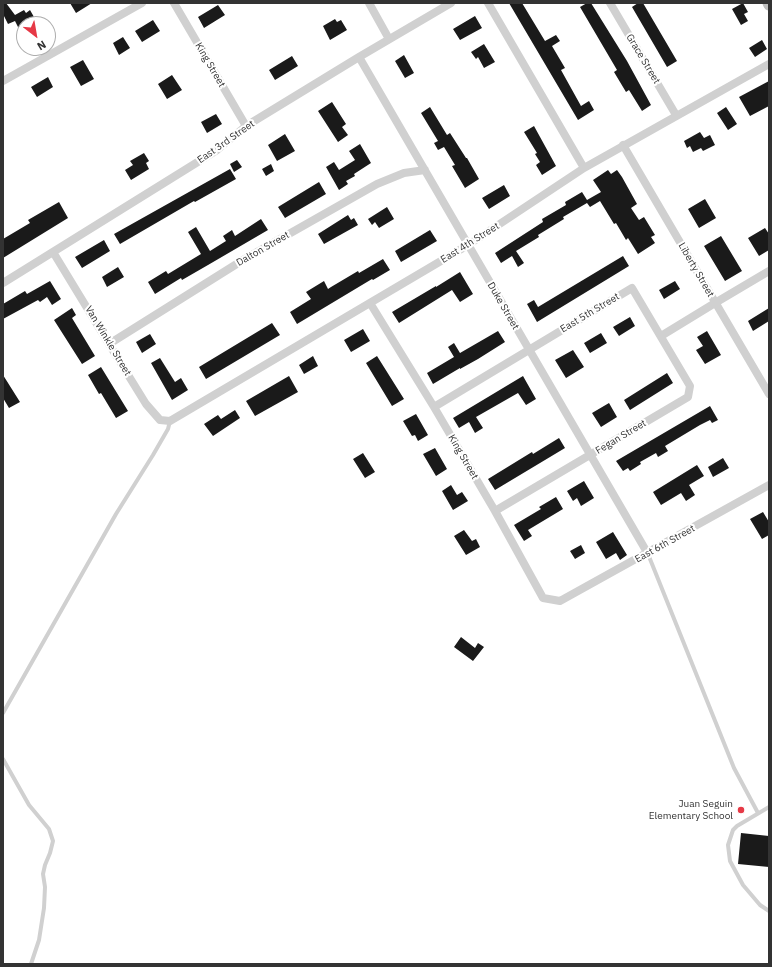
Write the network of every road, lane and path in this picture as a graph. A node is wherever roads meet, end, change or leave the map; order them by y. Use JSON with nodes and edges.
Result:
{"nodes":[{"id":1,"x":142,"y":3,"type":"edge"},
{"id":2,"x":174,"y":3,"type":"edge"},
{"id":3,"x":369,"y":3,"type":"edge"},
{"id":4,"x":451,"y":3,"type":"edge"},
{"id":5,"x":488,"y":3,"type":"edge"},
{"id":6,"x":610,"y":3,"type":"edge"},
{"id":7,"x":389,"y":39,"type":"junction"},
{"id":8,"x":360,"y":57,"type":"junction"},
{"id":9,"x":769,"y":64,"type":"edge"},
{"id":10,"x":4,"y":77,"type":"edge"},
{"id":11,"x":676,"y":115,"type":"junction"},
{"id":12,"x":246,"y":126,"type":"junction"},
{"id":13,"x":623,"y":145,"type":"junction"},
{"id":14,"x":584,"y":168,"type":"junction"},
{"id":15,"x":425,"y":170,"type":"junction"},
{"id":16,"x":468,"y":245,"type":"junction"},
{"id":17,"x":54,"y":252,"type":"junction"},
{"id":18,"x":769,"y":272,"type":"edge"},
{"id":19,"x":3,"y":283,"type":"edge"},
{"id":20,"x":370,"y":303,"type":"junction"},
{"id":21,"x":715,"y":303,"type":"junction"},
{"id":22,"x":661,"y":336,"type":"junction"},
{"id":23,"x":109,"y":344,"type":"junction"},
{"id":24,"x":529,"y":350,"type":"junction"},
{"id":25,"x":769,"y":394,"type":"edge"},
{"id":26,"x":434,"y":407,"type":"junction"},
{"id":27,"x":170,"y":421,"type":"junction"},
{"id":28,"x":590,"y":455,"type":"junction"},
{"id":29,"x":769,"y":485,"type":"edge"},
{"id":30,"x":495,"y":511,"type":"junction"},
{"id":31,"x":648,"y":554,"type":"junction"},
{"id":32,"x":560,"y":601,"type":"joint"},
{"id":33,"x":3,"y":713,"type":"edge"},
{"id":34,"x":3,"y":759,"type":"edge"},
{"id":35,"x":769,"y":807,"type":"edge"},
{"id":36,"x":758,"y":813,"type":"junction"},
{"id":37,"x":769,"y":911,"type":"edge"},
{"id":38,"x":31,"y":964,"type":"edge"}],
"edges":[{"from":1,"to":10,"type":"street"},
{"from":2,"to":12,"type":"street","name":"King Street"},
{"from":3,"to":7,"type":"street"},
{"from":4,"to":7,"type":"street","name":"East 3rd Street"},
{"from":5,"to":14,"type":"street"},
{"from":6,"to":11,"type":"street","name":"Grace Street"},
{"from":7,"to":8,"type":"street","name":"East 3rd Street"},
{"from":8,"to":12,"type":"street","name":"East 3rd Street"},
{"from":8,"to":15,"type":"street","name":"Duke Street"},
{"from":9,"to":11,"type":"street","name":"East 4th Street"},
{"from":11,"to":13,"type":"street","name":"East 4th Street"},
{"from":12,"to":17,"type":"street","name":"East 3rd Street"},
{"from":13,"to":14,"type":"street","name":"East 4th Street"},
{"from":13,"to":21,"type":"street","name":"Liberty Street"},
{"from":14,"to":16,"type":"street","name":"East 4th Street"},
{"from":15,"to":16,"type":"street","name":"Duke Street"},
{"from":15,"to":23,"type":"street","name":"Dalton Street"},
{"from":16,"to":20,"type":"street","name":"East 4th Street"},
{"from":16,"to":24,"type":"street","name":"Duke Street"},
{"from":17,"to":19,"type":"street","name":"East 3rd Street"},
{"from":17,"to":23,"type":"street","name":"Van Winkle Street"},
{"from":18,"to":21,"type":"street"},
{"from":20,"to":26,"type":"street","name":"King Street"},
{"from":20,"to":27,"type":"street","name":"East 4th Street"},
{"from":21,"to":22,"type":"street"},
{"from":21,"to":25,"type":"street","name":"Liberty Street"},
{"from":22,"to":24,"type":"street","name":"East 5th Street"},
{"from":22,"to":28,"type":"street","name":"Fegan Street"},
{"from":23,"to":27,"type":"street","name":"Van Winkle Street"},
{"from":24,"to":26,"type":"street","name":"East 5th Street"},
{"from":24,"to":28,"type":"street","name":"Duke Street"},
{"from":26,"to":30,"type":"street","name":"King Street"},
{"from":27,"to":33,"type":"lane"},
{"from":28,"to":30,"type":"street","name":"Fegan Street"},
{"from":28,"to":31,"type":"street","name":"Duke Street"},
{"from":29,"to":31,"type":"street","name":"East 6th Street"},
{"from":30,"to":32,"type":"street","name":"King Street"},
{"from":31,"to":32,"type":"street","name":"East 6th Street"},
{"from":31,"to":36,"type":"lane"},
{"from":34,"to":38,"type":"lane"},
{"from":35,"to":36,"type":"lane"},
{"from":36,"to":37,"type":"lane"}]}
